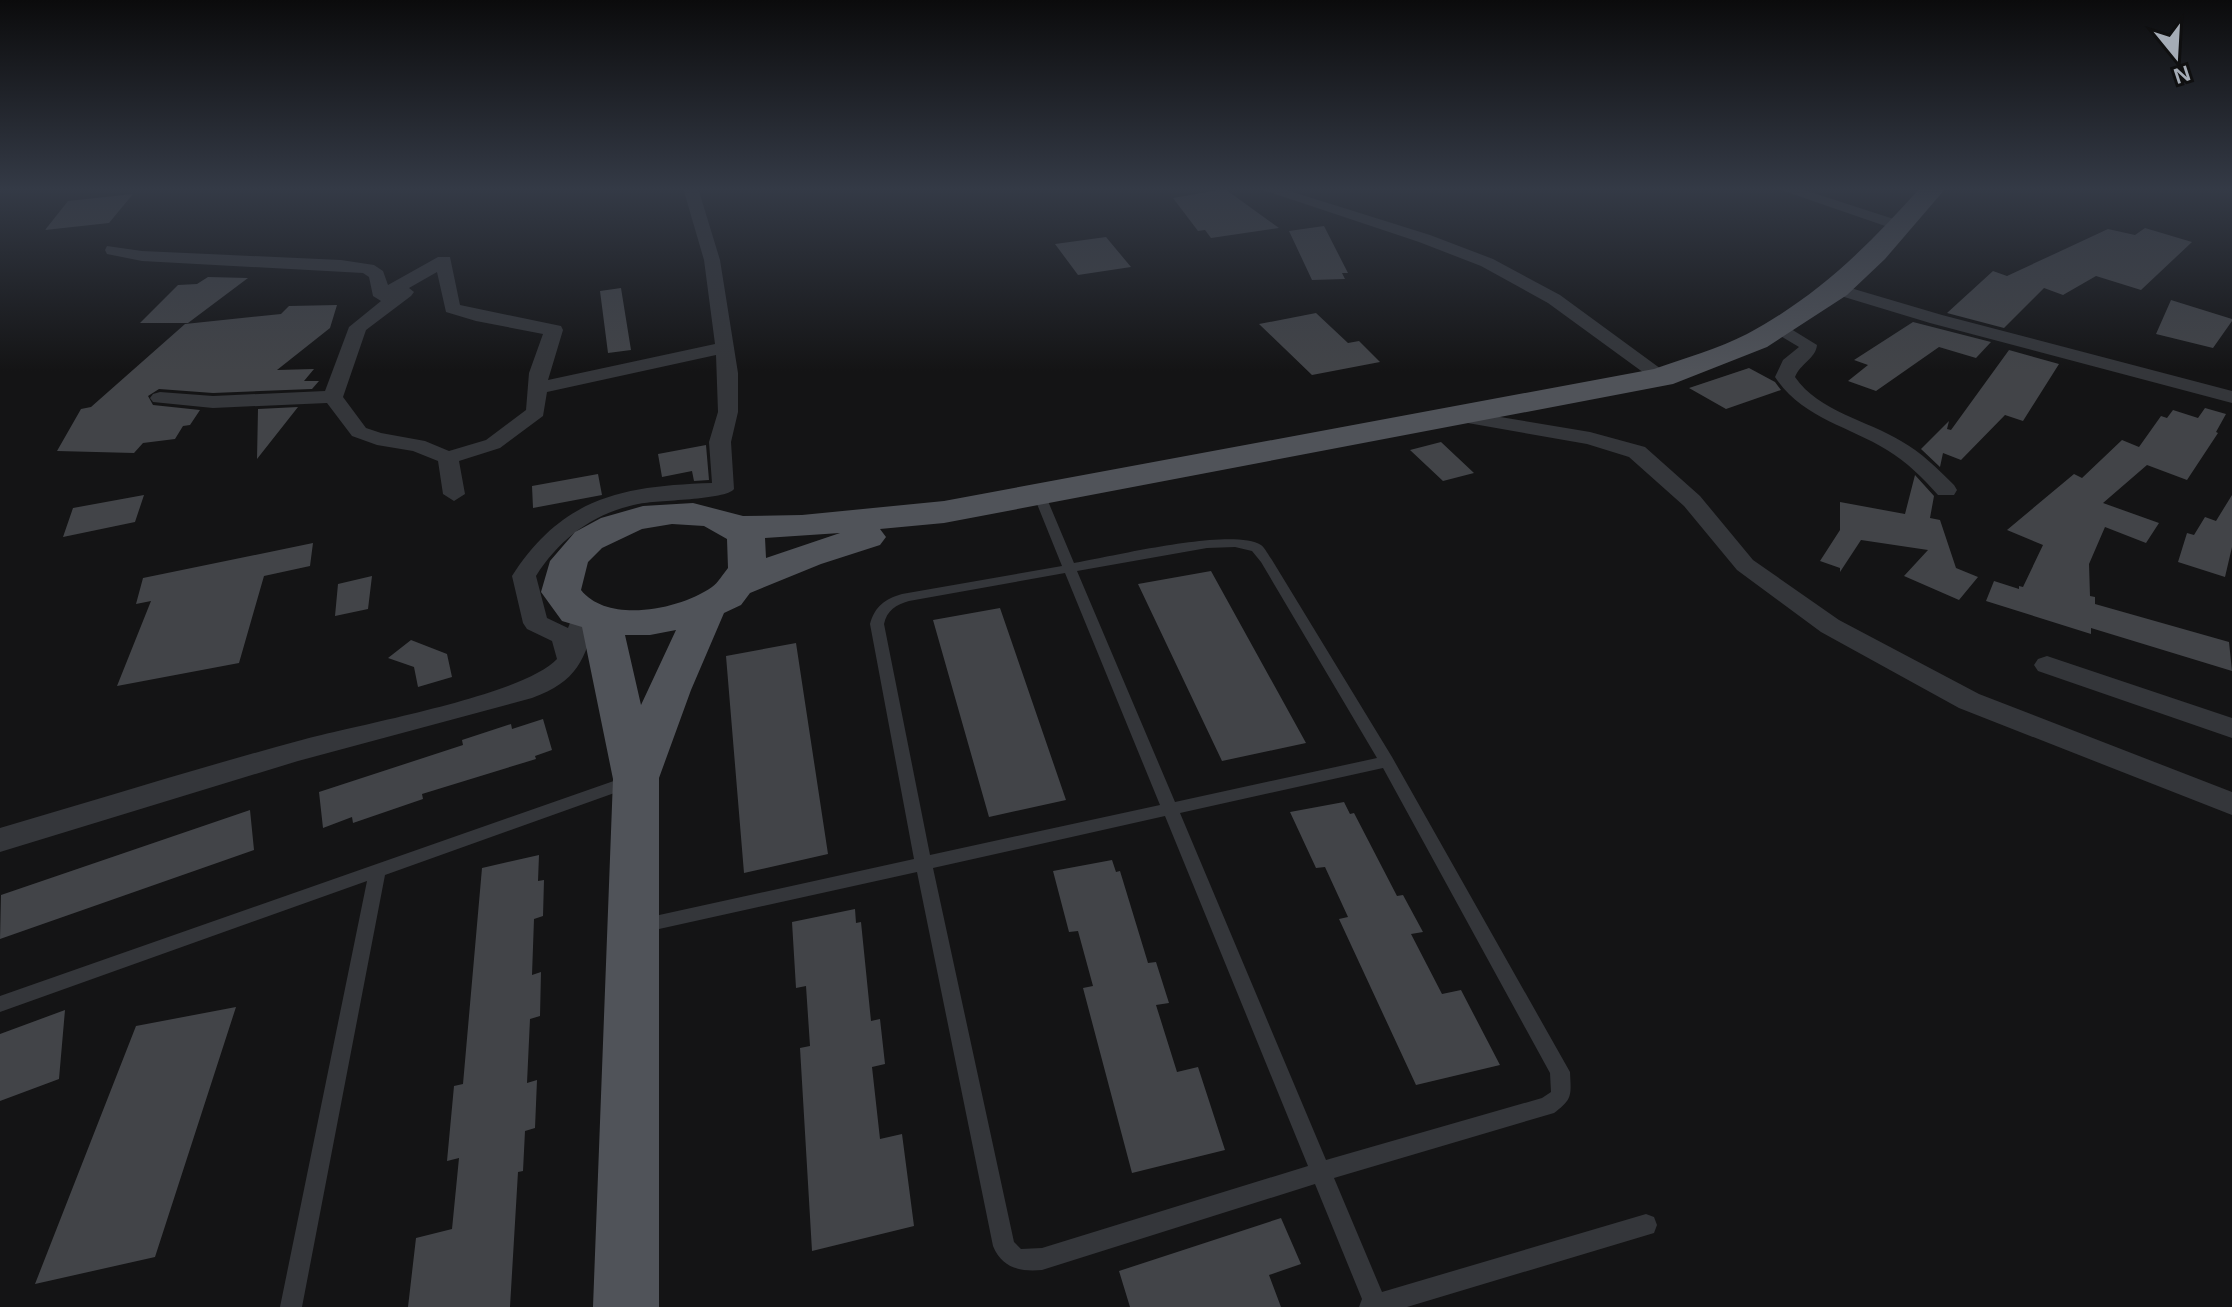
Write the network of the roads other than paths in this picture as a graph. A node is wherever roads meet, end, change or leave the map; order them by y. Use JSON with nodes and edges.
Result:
{"nodes":[{"id":1,"x":709,"y":249,"type":"edge"},
{"id":2,"x":1448,"y":249,"type":"edge"},
{"id":3,"x":1877,"y":249,"type":"edge"},
{"id":4,"x":113,"y":250,"type":"dead end"},
{"id":5,"x":444,"y":261,"type":"junction"},
{"id":6,"x":1837,"y":289,"type":"junction"},
{"id":7,"x":1778,"y":327,"type":"junction"},
{"id":8,"x":722,"y":348,"type":"junction"},
{"id":9,"x":1662,"y":377,"type":"junction"},
{"id":10,"x":537,"y":388,"type":"junction"},
{"id":11,"x":333,"y":397,"type":"junction"},
{"id":12,"x":2232,"y":397,"type":"edge"},
{"id":13,"x":160,"y":398,"type":"dead end"},
{"id":14,"x":1452,"y":415,"type":"junction"},
{"id":15,"x":448,"y":458,"type":"junction"},
{"id":16,"x":1946,"y":490,"type":"dead end"},
{"id":17,"x":454,"y":494,"type":"dead end"},
{"id":18,"x":1039,"y":494,"type":"junction"},
{"id":19,"x":944,"y":512,"type":"junction"},
{"id":20,"x":737,"y":527,"type":"junction"},
{"id":21,"x":1069,"y":569,"type":"junction"},
{"id":22,"x":722,"y":595,"type":"junction"},
{"id":23,"x":592,"y":619,"type":"junction"},
{"id":24,"x":570,"y":660,"type":"junction"},
{"id":25,"x":2047,"y":665,"type":"dead end"},
{"id":26,"x":2232,"y":728,"type":"edge"},
{"id":27,"x":1387,"y":761,"type":"junction"},
{"id":28,"x":636,"y":779,"type":"junction"},
{"id":29,"x":2232,"y":804,"type":"edge"},
{"id":30,"x":1170,"y":810,"type":"junction"},
{"id":31,"x":0,"y":840,"type":"edge"},
{"id":32,"x":923,"y":861,"type":"junction"},
{"id":33,"x":378,"y":869,"type":"junction"},
{"id":34,"x":635,"y":927,"type":"junction"},
{"id":35,"x":0,"y":1004,"type":"edge"},
{"id":36,"x":1321,"y":1172,"type":"junction"},
{"id":37,"x":1646,"y":1225,"type":"dead end"},
{"id":38,"x":1373,"y":1306,"type":"edge"},
{"id":39,"x":291,"y":1307,"type":"edge"},
{"id":40,"x":626,"y":1307,"type":"edge"}],
"edges":[{"from":1,"to":8,"type":"street"},
{"from":2,"to":9,"type":"street"},
{"from":3,"to":6,"type":"main road"},
{"from":4,"to":5,"type":"street"},
{"from":5,"to":10,"type":"street"},
{"from":5,"to":11,"type":"street"},
{"from":6,"to":7,"type":"main road"},
{"from":6,"to":12,"type":"street"},
{"from":7,"to":9,"type":"main road"},
{"from":7,"to":16,"type":"street"},
{"from":8,"to":10,"type":"street"},
{"from":8,"to":24,"type":"street"},
{"from":9,"to":14,"type":"main road"},
{"from":10,"to":15,"type":"street"},
{"from":11,"to":13,"type":"street"},
{"from":11,"to":15,"type":"street"},
{"from":14,"to":18,"type":"main road"},
{"from":14,"to":29,"type":"street"},
{"from":15,"to":17,"type":"street"},
{"from":18,"to":19,"type":"main road"},
{"from":18,"to":21,"type":"lane"},
{"from":19,"to":20,"type":"main road"},
{"from":19,"to":22,"type":"main road"},
{"from":20,"to":22,"type":"main road"},
{"from":20,"to":23,"type":"main road"},
{"from":21,"to":27,"type":"lane"},
{"from":21,"to":30,"type":"lane"},
{"from":21,"to":32,"type":"lane"},
{"from":22,"to":23,"type":"main road"},
{"from":22,"to":28,"type":"main road"},
{"from":23,"to":24,"type":"street"},
{"from":23,"to":28,"type":"main road"},
{"from":24,"to":31,"type":"street"},
{"from":25,"to":26,"type":"street"},
{"from":27,"to":30,"type":"lane"},
{"from":27,"to":36,"type":"lane"},
{"from":28,"to":33,"type":"lane"},
{"from":28,"to":34,"type":"main road"},
{"from":30,"to":32,"type":"lane"},
{"from":30,"to":36,"type":"lane"},
{"from":32,"to":34,"type":"lane"},
{"from":32,"to":36,"type":"lane"},
{"from":33,"to":35,"type":"lane"},
{"from":33,"to":39,"type":"lane"},
{"from":34,"to":40,"type":"main road"},
{"from":36,"to":38,"type":"lane"},
{"from":37,"to":38,"type":"lane"}]}
